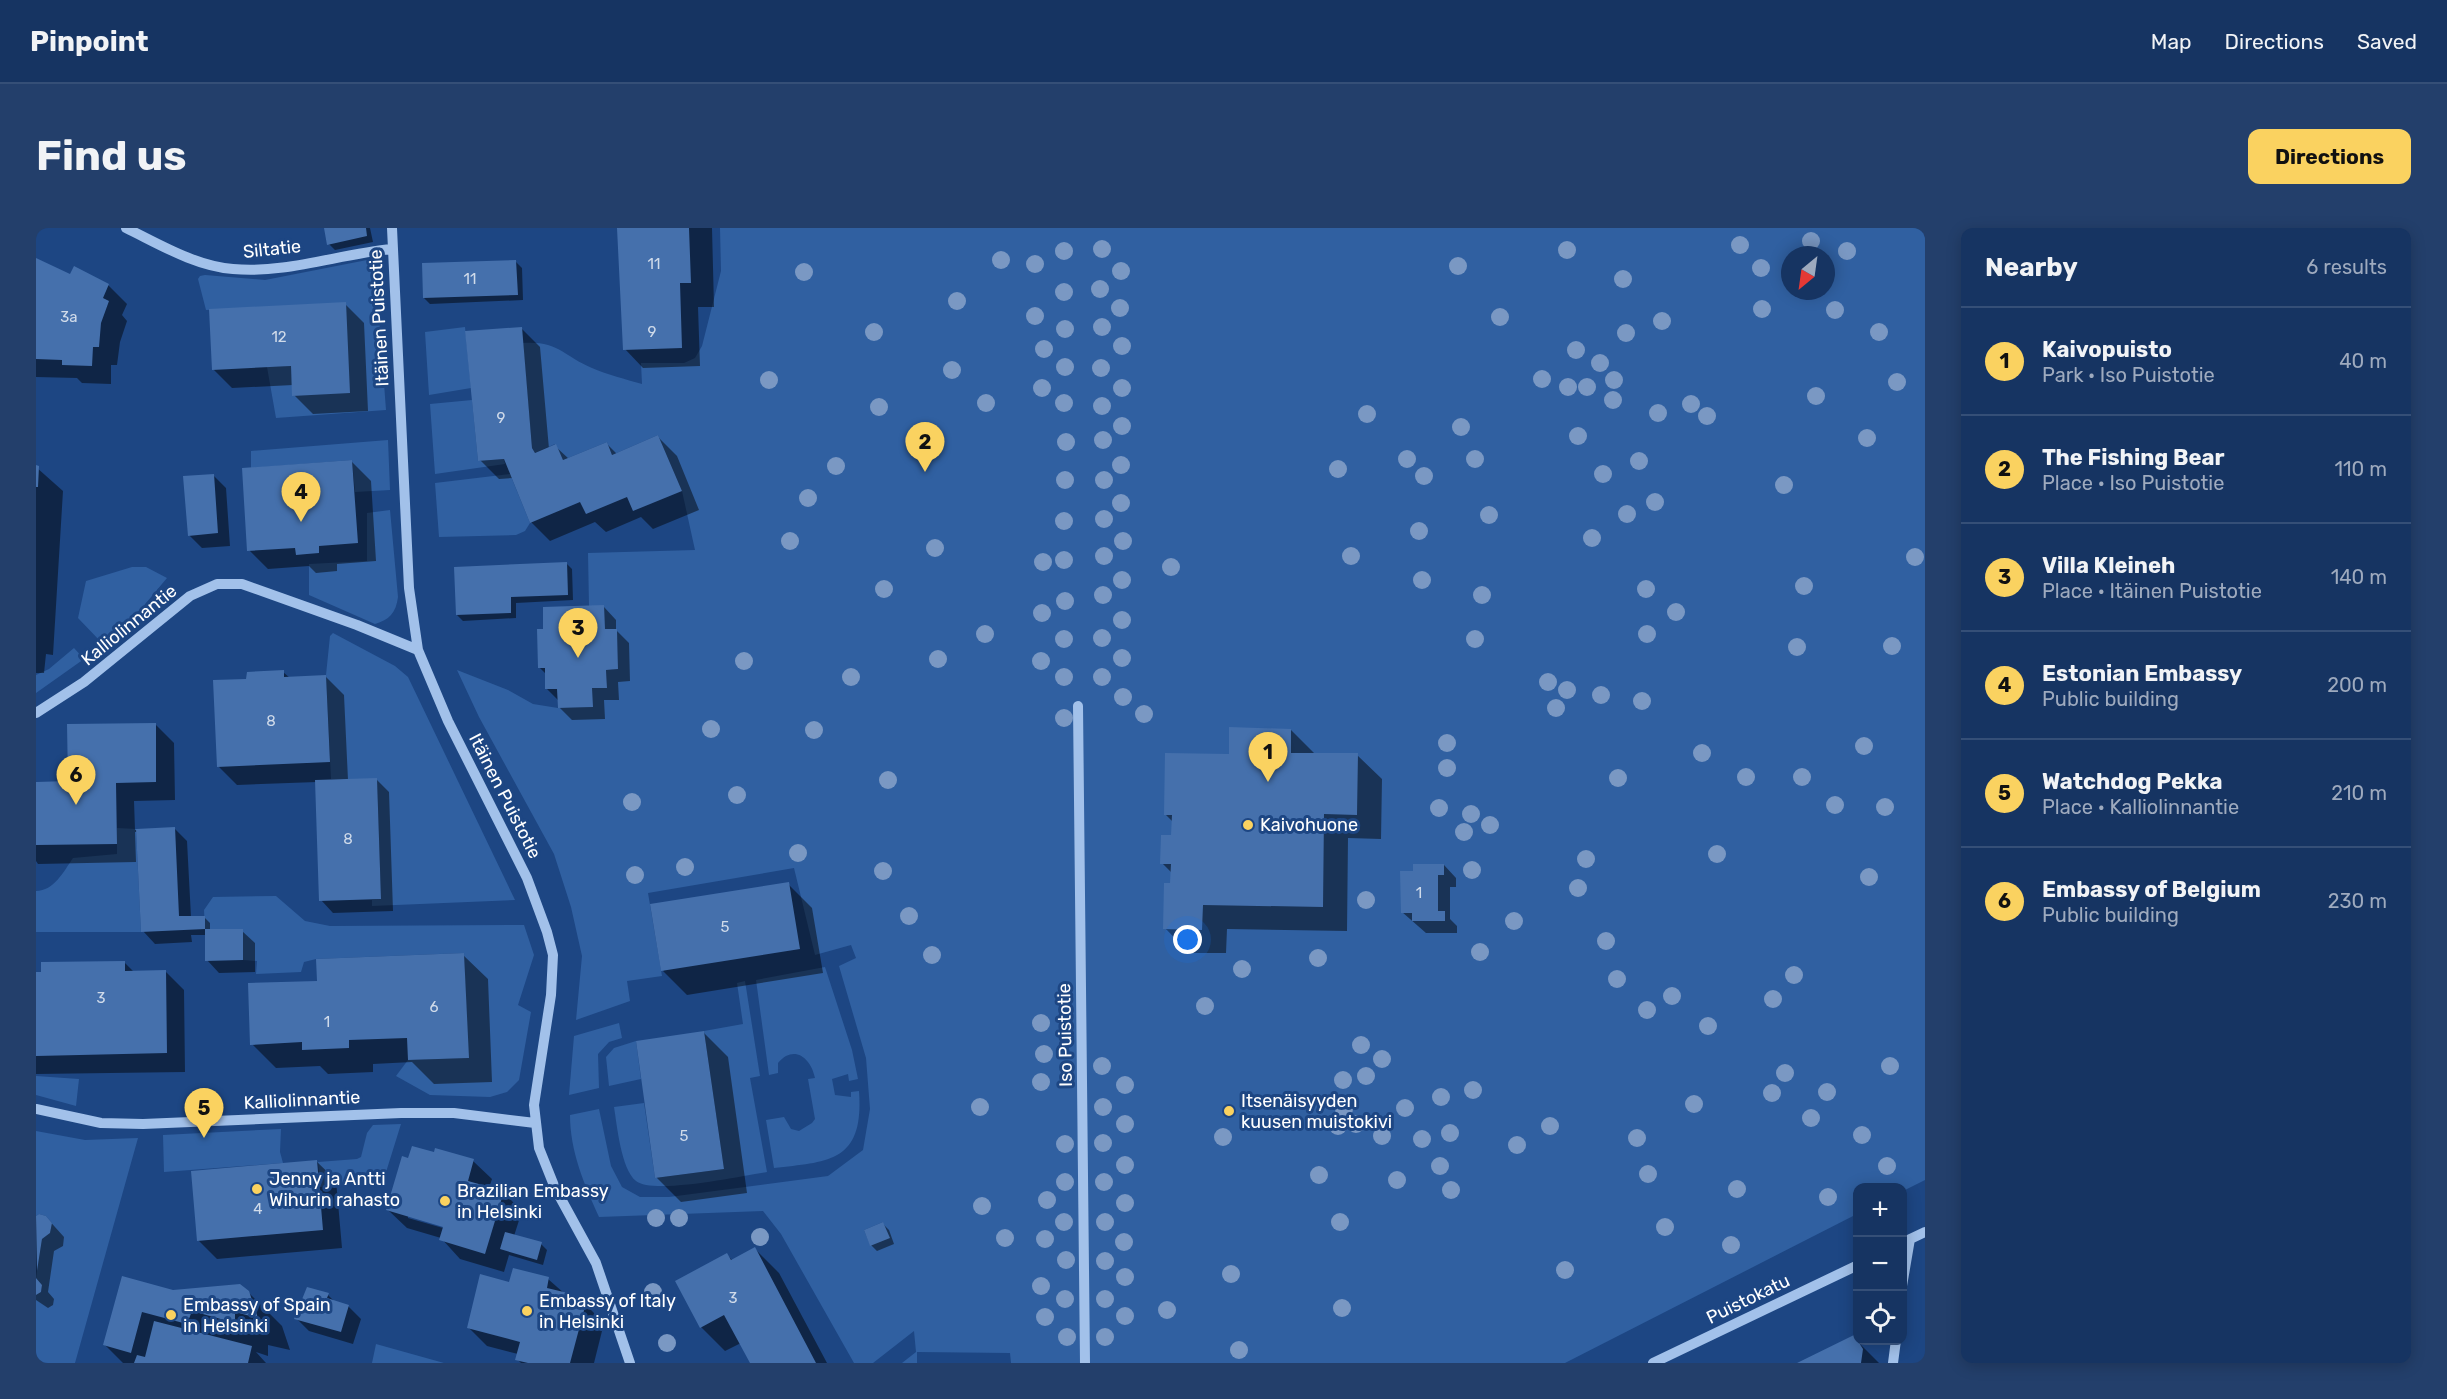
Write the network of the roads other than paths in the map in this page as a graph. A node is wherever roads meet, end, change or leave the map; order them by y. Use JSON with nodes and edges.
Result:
{"nodes":[{"id":1,"x":126,"y":228,"type":"edge"},
{"id":2,"x":392,"y":228,"type":"edge"},
{"id":3,"x":392,"y":249,"type":"junction"},
{"id":4,"x":418,"y":650,"type":"junction"},
{"id":5,"x":1078,"y":706,"type":"dead end"},
{"id":6,"x":36,"y":713,"type":"edge"},
{"id":7,"x":36,"y":1109,"type":"edge"},
{"id":8,"x":535,"y":1123,"type":"junction"},
{"id":9,"x":1925,"y":1232,"type":"edge"},
{"id":10,"x":1907,"y":1241,"type":"edge"},
{"id":11,"x":1853,"y":1267,"type":"edge"},
{"id":12,"x":1895,"y":1345,"type":"edge"},
{"id":13,"x":630,"y":1363,"type":"edge"},
{"id":14,"x":1085,"y":1363,"type":"edge"},
{"id":15,"x":1653,"y":1363,"type":"edge"},
{"id":16,"x":1893,"y":1363,"type":"edge"}],
"edges":[{"from":1,"to":3,"type":"street","name":"Siltatie"},
{"from":2,"to":3,"type":"street","name":"Itäinen Puistotie"},
{"from":3,"to":4,"type":"street","name":"Itäinen Puistotie"},
{"from":4,"to":6,"type":"street","name":"Kalliolinnantie"},
{"from":4,"to":8,"type":"street","name":"Itäinen Puistotie"},
{"from":5,"to":14,"type":"street","name":"Iso Puistotie"},
{"from":7,"to":8,"type":"street","name":"Kalliolinnantie"},
{"from":8,"to":13,"type":"street","name":"Itäinen Puistotie"},
{"from":9,"to":10,"type":"street"},
{"from":11,"to":15,"type":"street","name":"Puistokatu"},
{"from":12,"to":16,"type":"street"}]}
